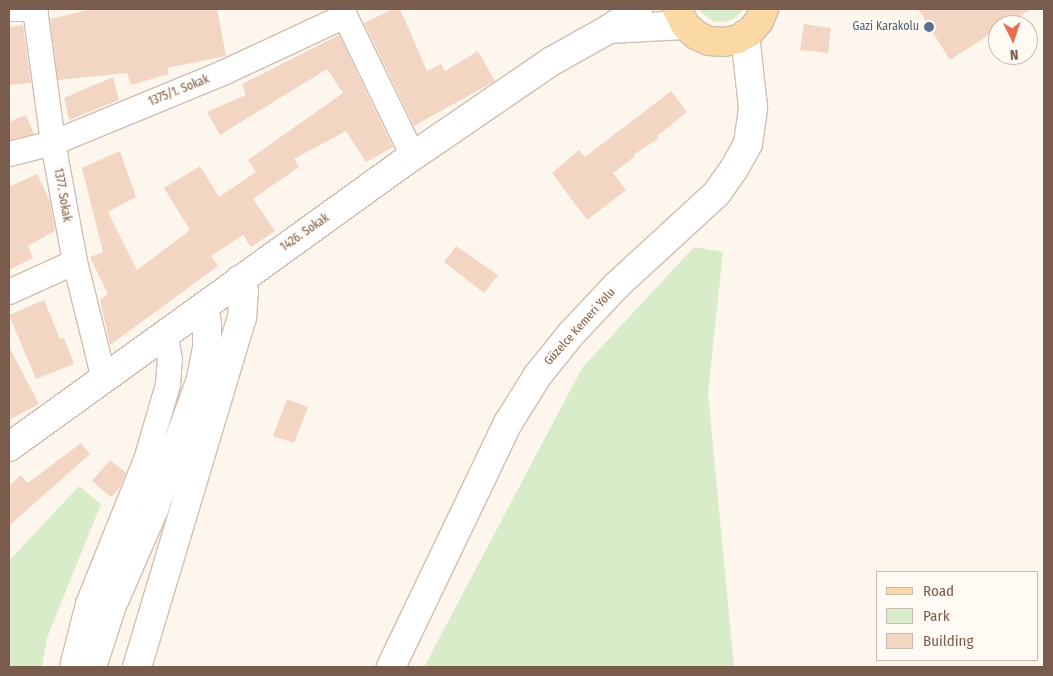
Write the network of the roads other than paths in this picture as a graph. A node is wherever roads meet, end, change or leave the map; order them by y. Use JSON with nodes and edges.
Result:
{"nodes":[{"id":1,"x":9,"y":9,"type":"edge"},
{"id":2,"x":35,"y":9,"type":"edge"},
{"id":3,"x":638,"y":9,"type":"edge"},
{"id":4,"x":764,"y":9,"type":"edge"},
{"id":5,"x":344,"y":12,"type":"edge"},
{"id":6,"x":681,"y":17,"type":"edge"},
{"id":7,"x":609,"y":29,"type":"junction"},
{"id":8,"x":745,"y":34,"type":"junction"},
{"id":9,"x":53,"y":143,"type":"junction"},
{"id":10,"x":9,"y":154,"type":"edge"},
{"id":11,"x":413,"y":156,"type":"junction"},
{"id":12,"x":74,"y":262,"type":"junction"},
{"id":13,"x":239,"y":280,"type":"junction"},
{"id":14,"x":9,"y":292,"type":"edge"},
{"id":15,"x":204,"y":306,"type":"junction"},
{"id":16,"x":165,"y":334,"type":"junction"},
{"id":17,"x":104,"y":379,"type":"junction"},
{"id":18,"x":9,"y":448,"type":"edge"},
{"id":19,"x":72,"y":667,"type":"edge"},
{"id":20,"x":92,"y":667,"type":"edge"},
{"id":21,"x":137,"y":667,"type":"edge"},
{"id":22,"x":391,"y":667,"type":"edge"}],
"edges":[{"from":1,"to":2,"type":"street"},
{"from":2,"to":9,"type":"street","name":"1377. Sokak"},
{"from":3,"to":7,"type":"main road","name":"1426. Sokak"},
{"from":4,"to":8,"type":"main road"},
{"from":5,"to":9,"type":"street","name":"1375/1. Sokak"},
{"from":5,"to":11,"type":"street"},
{"from":6,"to":7,"type":"main road"},
{"from":6,"to":8,"type":"main road"},
{"from":7,"to":11,"type":"main road","name":"1426. Sokak"},
{"from":8,"to":22,"type":"main road","name":"Güzelce Kemeri Yolu"},
{"from":9,"to":10,"type":"street","name":"1375/1. Sokak"},
{"from":9,"to":12,"type":"street","name":"1377. Sokak"},
{"from":11,"to":13,"type":"main road","name":"1426. Sokak"},
{"from":12,"to":14,"type":"street"},
{"from":12,"to":17,"type":"street","name":"1377. Sokak"},
{"from":13,"to":15,"type":"main road","name":"1426. Sokak"},
{"from":13,"to":21,"type":"main road"},
{"from":15,"to":16,"type":"main road","name":"1426. Sokak"},
{"from":15,"to":20,"type":"main road"},
{"from":16,"to":17,"type":"main road","name":"1426. Sokak"},
{"from":16,"to":19,"type":"street"},
{"from":17,"to":18,"type":"main road","name":"1426. Sokak"}]}
